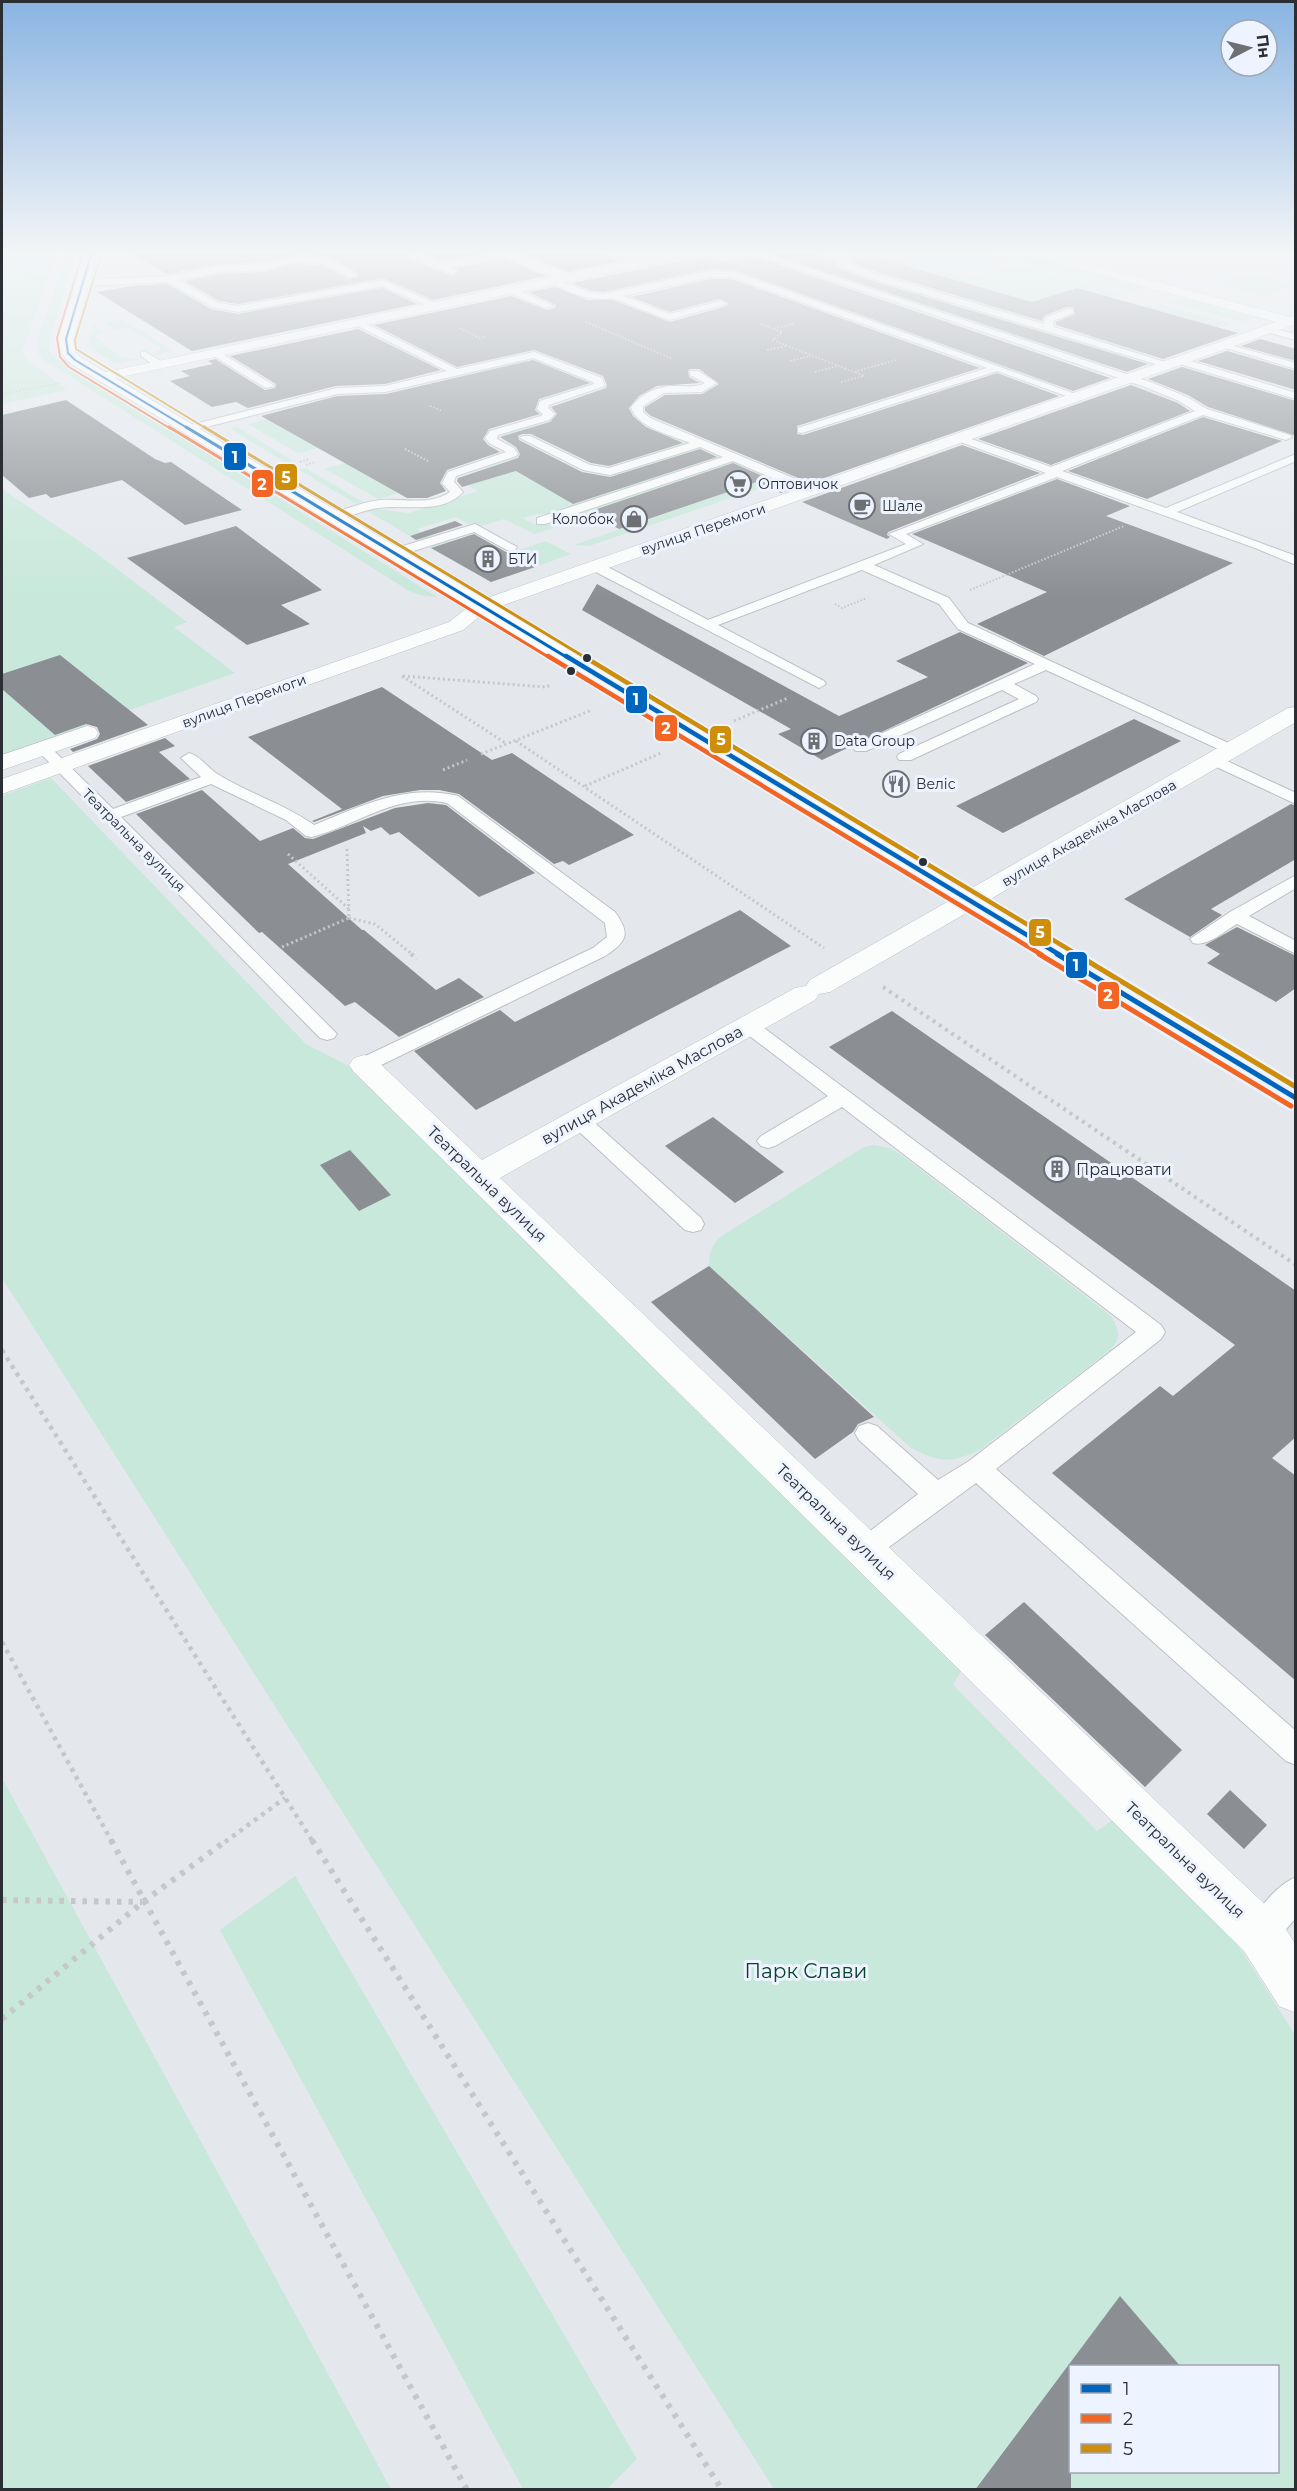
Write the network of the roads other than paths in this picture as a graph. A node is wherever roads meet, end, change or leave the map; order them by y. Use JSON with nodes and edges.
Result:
{"nodes":[{"id":1,"x":88,"y":368,"type":"edge"},
{"id":2,"x":141,"y":368,"type":"edge"},
{"id":3,"x":240,"y":368,"type":"edge"},
{"id":4,"x":449,"y":368,"type":"edge"},
{"id":5,"x":474,"y":368,"type":"edge"},
{"id":6,"x":566,"y":368,"type":"edge"},
{"id":7,"x":997,"y":368,"type":"joint"},
{"id":8,"x":1097,"y":368,"type":"edge"},
{"id":9,"x":1153,"y":368,"type":"edge"},
{"id":10,"x":1194,"y":368,"type":"edge"},
{"id":11,"x":456,"y":372,"type":"junction"},
{"id":12,"x":694,"y":373,"type":"dead end"},
{"id":13,"x":102,"y":377,"type":"junction"},
{"id":14,"x":1125,"y":378,"type":"junction"},
{"id":15,"x":270,"y":386,"type":"dead end"},
{"id":16,"x":1076,"y":396,"type":"junction"},
{"id":17,"x":1296,"y":396,"type":"edge"},
{"id":18,"x":1203,"y":411,"type":"junction"},
{"id":19,"x":187,"y":429,"type":"junction"},
{"id":20,"x":802,"y":430,"type":"dead end"},
{"id":21,"x":1286,"y":437,"type":"dead end"},
{"id":22,"x":526,"y":438,"type":"dead end"},
{"id":23,"x":959,"y":438,"type":"junction"},
{"id":24,"x":700,"y":443,"type":"junction"},
{"id":25,"x":734,"y":457,"type":"junction"},
{"id":26,"x":1296,"y":457,"type":"edge"},
{"id":27,"x":1278,"y":464,"type":"junction"},
{"id":28,"x":1296,"y":470,"type":"edge"},
{"id":29,"x":1054,"y":472,"type":"junction"},
{"id":30,"x":813,"y":491,"type":"junction"},
{"id":31,"x":1163,"y":511,"type":"junction"},
{"id":32,"x":334,"y":517,"type":"junction"},
{"id":33,"x":541,"y":521,"type":"dead end"},
{"id":34,"x":511,"y":547,"type":"dead end"},
{"id":35,"x":394,"y":553,"type":"junction"},
{"id":36,"x":1292,"y":558,"type":"edge"},
{"id":37,"x":863,"y":565,"type":"junction"},
{"id":38,"x":597,"y":567,"type":"junction"},
{"id":39,"x":482,"y":606,"type":"junction"},
{"id":40,"x":707,"y":625,"type":"junction"},
{"id":41,"x":379,"y":632,"type":"dead end"},
{"id":42,"x":288,"y":663,"type":"dead end"},
{"id":43,"x":1047,"y":664,"type":"junction"},
{"id":44,"x":310,"y":678,"type":"junction"},
{"id":45,"x":819,"y":684,"type":"road end"},
{"id":46,"x":1002,"y":684,"type":"junction"},
{"id":47,"x":940,"y":712,"type":"junction"},
{"id":48,"x":1296,"y":713,"type":"edge"},
{"id":49,"x":110,"y":725,"type":"dead end"},
{"id":50,"x":969,"y":728,"type":"junction"},
{"id":51,"x":43,"y":748,"type":"junction"},
{"id":52,"x":861,"y":748,"type":"dead end"},
{"id":53,"x":1223,"y":755,"type":"junction"},
{"id":54,"x":905,"y":757,"type":"dead end"},
{"id":55,"x":189,"y":758,"type":"dead end"},
{"id":56,"x":2,"y":763,"type":"edge"},
{"id":57,"x":62,"y":766,"type":"junction"},
{"id":58,"x":212,"y":778,"type":"junction"},
{"id":59,"x":2,"y":787,"type":"edge"},
{"id":60,"x":1296,"y":799,"type":"edge"},
{"id":61,"x":110,"y":816,"type":"junction"},
{"id":62,"x":1296,"y":880,"type":"edge"},
{"id":63,"x":971,"y":902,"type":"junction"},
{"id":64,"x":1236,"y":916,"type":"junction"},
{"id":65,"x":1199,"y":939,"type":"dead end"},
{"id":66,"x":1296,"y":949,"type":"edge"},
{"id":67,"x":749,"y":1026,"type":"junction"},
{"id":68,"x":327,"y":1034,"type":"dead end"},
{"id":69,"x":364,"y":1065,"type":"joint"},
{"id":70,"x":843,"y":1097,"type":"junction"},
{"id":71,"x":1296,"y":1098,"type":"edge"},
{"id":72,"x":580,"y":1121,"type":"junction"},
{"id":73,"x":768,"y":1141,"type":"dead end"},
{"id":74,"x":479,"y":1176,"type":"junction"},
{"id":75,"x":693,"y":1224,"type":"dead end"},
{"id":76,"x":868,"y":1432,"type":"dead end"},
{"id":77,"x":978,"y":1469,"type":"junction"},
{"id":78,"x":937,"y":1495,"type":"junction"},
{"id":79,"x":865,"y":1550,"type":"junction"},
{"id":80,"x":1296,"y":1751,"type":"edge"},
{"id":81,"x":1296,"y":1893,"type":"edge"},
{"id":82,"x":1261,"y":1934,"type":"junction"},
{"id":83,"x":1296,"y":1989,"type":"edge"}],
"edges":[{"from":1,"to":13,"type":"street"},
{"from":2,"to":13,"type":"street"},
{"from":3,"to":15,"type":"lane"},
{"from":4,"to":11,"type":"lane"},
{"from":5,"to":11,"type":"lane"},
{"from":6,"to":32,"type":"lane"},
{"from":7,"to":16,"type":"lane"},
{"from":7,"to":20,"type":"lane"},
{"from":8,"to":14,"type":"lane"},
{"from":9,"to":14,"type":"street","name":"вулиця Перемоги"},
{"from":10,"to":17,"type":"lane"},
{"from":11,"to":19,"type":"lane"},
{"from":12,"to":24,"type":"lane"},
{"from":13,"to":19,"type":"street"},
{"from":14,"to":16,"type":"street","name":"вулиця Перемоги"},
{"from":14,"to":18,"type":"lane"},
{"from":16,"to":23,"type":"street","name":"вулиця Перемоги"},
{"from":18,"to":21,"type":"lane"},
{"from":18,"to":29,"type":"lane"},
{"from":19,"to":32,"type":"street"},
{"from":22,"to":24,"type":"lane"},
{"from":23,"to":29,"type":"lane"},
{"from":23,"to":30,"type":"street","name":"вулиця Перемоги"},
{"from":24,"to":25,"type":"lane"},
{"from":25,"to":30,"type":"lane"},
{"from":25,"to":33,"type":"lane"},
{"from":26,"to":27,"type":"lane"},
{"from":27,"to":28,"type":"lane"},
{"from":27,"to":31,"type":"lane"},
{"from":29,"to":31,"type":"lane"},
{"from":29,"to":37,"type":"lane"},
{"from":30,"to":38,"type":"street","name":"вулиця Перемоги"},
{"from":31,"to":36,"type":"lane"},
{"from":32,"to":35,"type":"street"},
{"from":34,"to":35,"type":"lane"},
{"from":35,"to":39,"type":"street"},
{"from":37,"to":40,"type":"lane"},
{"from":37,"to":43,"type":"lane"},
{"from":38,"to":39,"type":"street","name":"вулиця Перемоги"},
{"from":38,"to":40,"type":"lane"},
{"from":39,"to":41,"type":"street","name":"вулиця Перемоги"},
{"from":39,"to":44,"type":"street","name":"вулиця Перемоги"},
{"from":39,"to":63,"type":"street"},
{"from":40,"to":45,"type":"lane"},
{"from":42,"to":44,"type":"street"},
{"from":43,"to":46,"type":"lane"},
{"from":43,"to":53,"type":"lane"},
{"from":44,"to":57,"type":"street","name":"вулиця Перемоги"},
{"from":46,"to":47,"type":"lane"},
{"from":46,"to":50,"type":"lane"},
{"from":47,"to":50,"type":"lane"},
{"from":47,"to":52,"type":"lane"},
{"from":48,"to":53,"type":"street","name":"вулиця Академіка Маслова"},
{"from":49,"to":51,"type":"street"},
{"from":50,"to":54,"type":"lane"},
{"from":51,"to":56,"type":"street"},
{"from":51,"to":57,"type":"lane","name":"Театральна вулиця"},
{"from":53,"to":60,"type":"lane"},
{"from":53,"to":63,"type":"street","name":"вулиця Академіка Маслова"},
{"from":55,"to":58,"type":"lane"},
{"from":57,"to":59,"type":"street","name":"вулиця Перемоги"},
{"from":57,"to":61,"type":"lane","name":"Театральна вулиця"},
{"from":58,"to":61,"type":"lane"},
{"from":58,"to":69,"type":"lane"},
{"from":61,"to":68,"type":"lane","name":"Театральна вулиця"},
{"from":62,"to":64,"type":"lane"},
{"from":63,"to":67,"type":"street","name":"вулиця Академіка Маслова"},
{"from":63,"to":71,"type":"street"},
{"from":64,"to":65,"type":"lane"},
{"from":64,"to":66,"type":"lane"},
{"from":67,"to":70,"type":"lane"},
{"from":67,"to":72,"type":"street","name":"вулиця Академіка Маслова"},
{"from":69,"to":74,"type":"street","name":"Театральна вулиця"},
{"from":70,"to":73,"type":"lane"},
{"from":70,"to":77,"type":"lane"},
{"from":72,"to":74,"type":"street","name":"вулиця Академіка Маслова"},
{"from":72,"to":75,"type":"lane"},
{"from":74,"to":79,"type":"street","name":"Театральна вулиця"},
{"from":76,"to":78,"type":"lane"},
{"from":77,"to":78,"type":"lane"},
{"from":77,"to":80,"type":"lane"},
{"from":78,"to":79,"type":"lane"},
{"from":79,"to":82,"type":"street","name":"Театральна вулиця"},
{"from":81,"to":82,"type":"lane"},
{"from":82,"to":83,"type":"street","name":"Театральна вулиця"}]}
